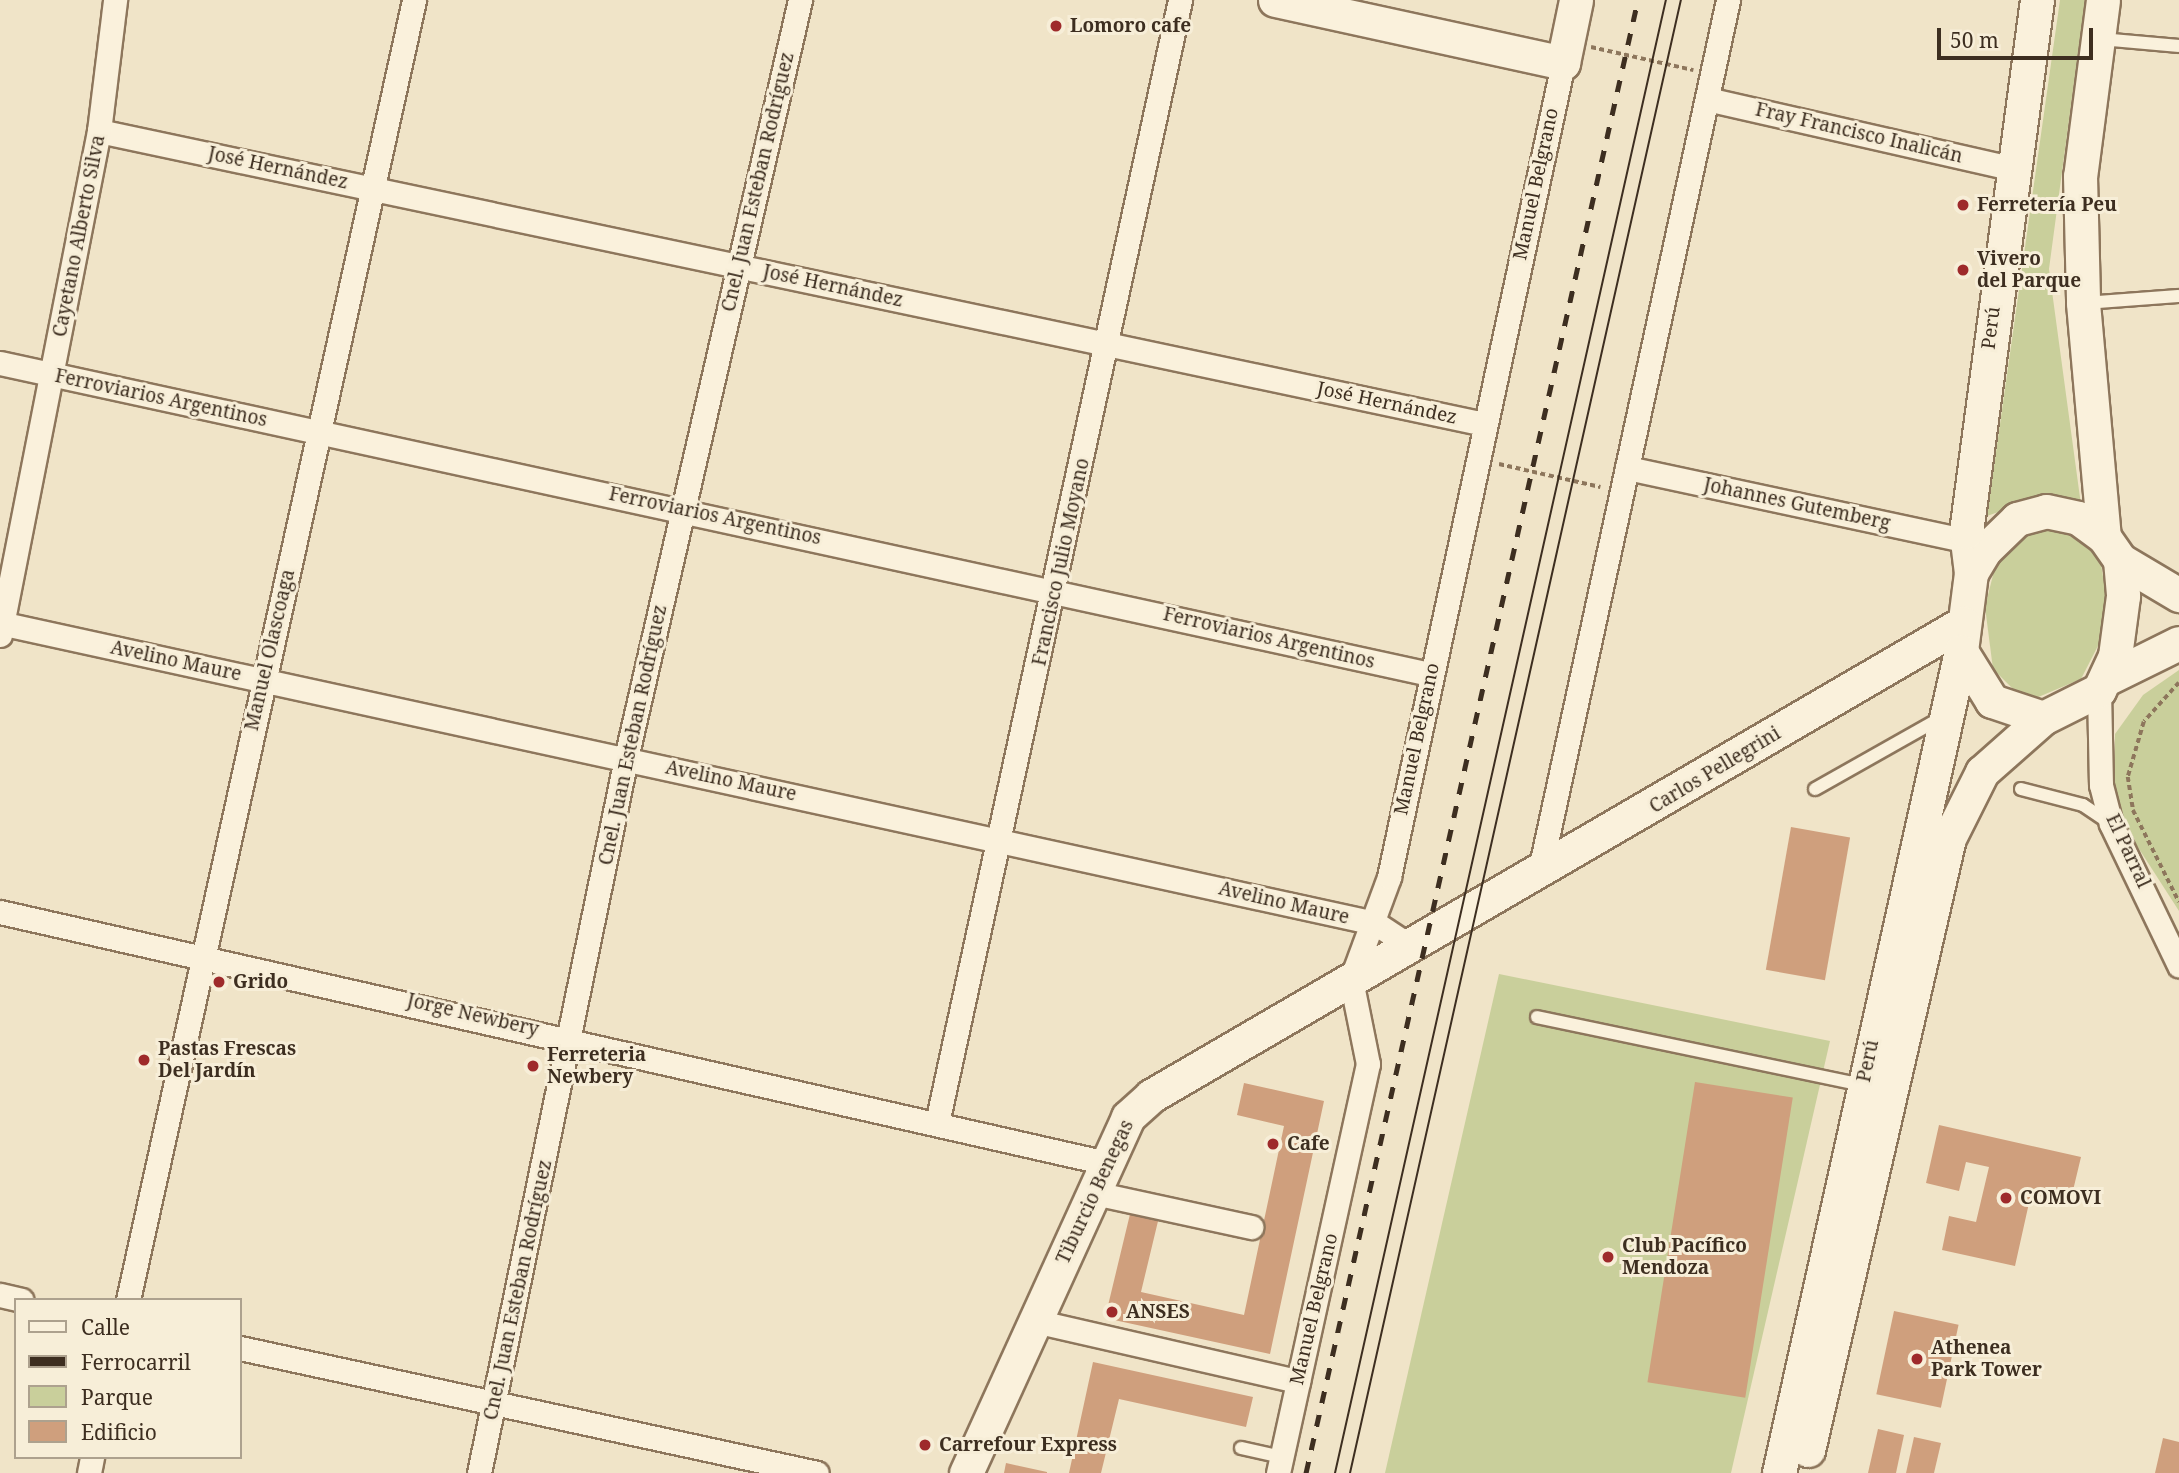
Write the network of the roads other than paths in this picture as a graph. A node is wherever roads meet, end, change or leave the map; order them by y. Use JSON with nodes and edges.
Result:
{"nodes":[{"id":1,"x":115,"y":0,"type":"edge"},
{"id":2,"x":414,"y":0,"type":"edge"},
{"id":3,"x":800,"y":0,"type":"edge"},
{"id":4,"x":1180,"y":0,"type":"edge"},
{"id":5,"x":1275,"y":0,"type":"edge"},
{"id":6,"x":1576,"y":0,"type":"edge"},
{"id":7,"x":1728,"y":0,"type":"edge"},
{"id":8,"x":2037,"y":0,"type":"edge"},
{"id":9,"x":2103,"y":0,"type":"edge"},
{"id":10,"x":2097,"y":39,"type":"junction"},
{"id":11,"x":2179,"y":46,"type":"edge"},
{"id":12,"x":1565,"y":52,"type":"junction"},
{"id":13,"x":1707,"y":99,"type":"junction"},
{"id":14,"x":99,"y":131,"type":"junction"},
{"id":15,"x":2011,"y":168,"type":"junction"},
{"id":16,"x":376,"y":189,"type":"junction"},
{"id":17,"x":739,"y":266,"type":"junction"},
{"id":18,"x":2179,"y":296,"type":"edge"},
{"id":19,"x":2083,"y":303,"type":"junction"},
{"id":20,"x":1106,"y":344,"type":"junction"},
{"id":21,"x":0,"y":363,"type":"edge"},
{"id":22,"x":53,"y":375,"type":"junction"},
{"id":23,"x":1484,"y":424,"type":"junction"},
{"id":24,"x":320,"y":432,"type":"junction"},
{"id":25,"x":1627,"y":468,"type":"junction"},
{"id":26,"x":682,"y":509,"type":"junction"},
{"id":27,"x":1967,"y":541,"type":"junction"},
{"id":28,"x":2112,"y":549,"type":"junction"},
{"id":29,"x":1971,"y":573,"type":"junction"},
{"id":30,"x":1056,"y":590,"type":"junction"},
{"id":31,"x":2179,"y":595,"type":"edge"},
{"id":32,"x":1,"y":627,"type":"edge"},
{"id":33,"x":1962,"y":637,"type":"junction"},
{"id":34,"x":2179,"y":643,"type":"edge"},
{"id":35,"x":1430,"y":674,"type":"junction"},
{"id":36,"x":263,"y":679,"type":"junction"},
{"id":37,"x":2102,"y":684,"type":"junction"},
{"id":38,"x":1941,"y":718,"type":"junction"},
{"id":39,"x":2043,"y":718,"type":"junction"},
{"id":40,"x":626,"y":758,"type":"junction"},
{"id":41,"x":1815,"y":789,"type":"dead end"},
{"id":42,"x":2021,"y":789,"type":"dead end"},
{"id":43,"x":2111,"y":824,"type":"junction"},
{"id":44,"x":1000,"y":839,"type":"junction"},
{"id":45,"x":1539,"y":875,"type":"junction"},
{"id":46,"x":0,"y":912,"type":"edge"},
{"id":47,"x":1468,"y":916,"type":"joint"},
{"id":48,"x":1376,"y":923,"type":"junction"},
{"id":49,"x":1413,"y":948,"type":"junction"},
{"id":50,"x":2177,"y":953,"type":"edge"},
{"id":51,"x":202,"y":955,"type":"junction"},
{"id":52,"x":1352,"y":980,"type":"junction"},
{"id":53,"x":1537,"y":1017,"type":"dead end"},
{"id":54,"x":572,"y":1037,"type":"junction"},
{"id":55,"x":1863,"y":1085,"type":"junction"},
{"id":56,"x":937,"y":1123,"type":"junction"},
{"id":57,"x":1107,"y":1163,"type":"junction"},
{"id":58,"x":1094,"y":1193,"type":"junction"},
{"id":59,"x":1251,"y":1227,"type":"dead end"},
{"id":60,"x":128,"y":1298,"type":"edge"},
{"id":61,"x":1035,"y":1321,"type":"junction"},
{"id":62,"x":242,"y":1348,"type":"edge"},
{"id":63,"x":1298,"y":1381,"type":"junction"},
{"id":64,"x":494,"y":1404,"type":"junction"},
{"id":65,"x":1241,"y":1448,"type":"dead end"},
{"id":66,"x":1280,"y":1465,"type":"edge"},
{"id":67,"x":479,"y":1473,"type":"edge"},
{"id":68,"x":817,"y":1473,"type":"edge"},
{"id":69,"x":966,"y":1473,"type":"edge"},
{"id":70,"x":1779,"y":1473,"type":"edge"},
{"id":71,"x":1802,"y":1473,"type":"edge"}],
"edges":[{"from":1,"to":14,"type":"street","name":"Cayetano Alberto Silva"},
{"from":2,"to":16,"type":"street","name":"Manuel Olascoaga"},
{"from":3,"to":17,"type":"street","name":"Cnel. Juan Esteban Rodríguez"},
{"from":4,"to":20,"type":"street","name":"Francisco Julio Moyano"},
{"from":5,"to":12,"type":"main road"},
{"from":6,"to":12,"type":"main road","name":"Manuel Belgrano"},
{"from":7,"to":13,"type":"street"},
{"from":8,"to":15,"type":"main road","name":"Perú"},
{"from":9,"to":10,"type":"main road"},
{"from":10,"to":11,"type":"lane"},
{"from":10,"to":19,"type":"main road"},
{"from":12,"to":23,"type":"street","name":"Manuel Belgrano"},
{"from":13,"to":15,"type":"street","name":"Fray Francisco Inalicán"},
{"from":13,"to":25,"type":"street"},
{"from":14,"to":16,"type":"street","name":"José Hernández"},
{"from":14,"to":22,"type":"street","name":"Cayetano Alberto Silva"},
{"from":15,"to":27,"type":"main road","name":"Perú"},
{"from":16,"to":17,"type":"street","name":"José Hernández"},
{"from":16,"to":24,"type":"street","name":"Manuel Olascoaga"},
{"from":17,"to":20,"type":"street","name":"José Hernández"},
{"from":17,"to":26,"type":"street","name":"Cnel. Juan Esteban Rodríguez"},
{"from":18,"to":19,"type":"lane"},
{"from":19,"to":28,"type":"main road"},
{"from":20,"to":23,"type":"street","name":"José Hernández"},
{"from":20,"to":30,"type":"street","name":"Francisco Julio Moyano"},
{"from":21,"to":22,"type":"street","name":"Ferroviarios Argentinos"},
{"from":22,"to":24,"type":"street","name":"Ferroviarios Argentinos"},
{"from":22,"to":32,"type":"street","name":"Cayetano Alberto Silva"},
{"from":23,"to":35,"type":"street","name":"Manuel Belgrano"},
{"from":24,"to":26,"type":"street","name":"Ferroviarios Argentinos"},
{"from":24,"to":36,"type":"street","name":"Manuel Olascoaga"},
{"from":25,"to":27,"type":"street","name":"Johannes Gutemberg"},
{"from":25,"to":45,"type":"street"},
{"from":26,"to":30,"type":"street","name":"Ferroviarios Argentinos"},
{"from":26,"to":40,"type":"street","name":"Cnel. Juan Esteban Rodríguez"},
{"from":27,"to":29,"type":"main road","name":"Perú"},
{"from":28,"to":29,"type":"main road"},
{"from":28,"to":31,"type":"main road"},
{"from":28,"to":37,"type":"main road"},
{"from":29,"to":33,"type":"main road"},
{"from":30,"to":35,"type":"street","name":"Ferroviarios Argentinos"},
{"from":30,"to":44,"type":"street","name":"Francisco Julio Moyano"},
{"from":32,"to":36,"type":"street","name":"Avelino Maure"},
{"from":33,"to":38,"type":"main road","name":"Perú"},
{"from":33,"to":39,"type":"main road"},
{"from":33,"to":45,"type":"main road","name":"Carlos Pellegrini"},
{"from":34,"to":37,"type":"main road"},
{"from":35,"to":48,"type":"street","name":"Manuel Belgrano"},
{"from":36,"to":40,"type":"street","name":"Avelino Maure"},
{"from":36,"to":51,"type":"street","name":"Manuel Olascoaga"},
{"from":37,"to":39,"type":"main road"},
{"from":37,"to":43,"type":"street","name":"El Parral"},
{"from":38,"to":41,"type":"lane"},
{"from":38,"to":55,"type":"main road","name":"Perú"},
{"from":39,"to":71,"type":"main road","name":"Perú"},
{"from":40,"to":44,"type":"street","name":"Avelino Maure"},
{"from":40,"to":54,"type":"street","name":"Cnel. Juan Esteban Rodríguez"},
{"from":42,"to":43,"type":"lane"},
{"from":43,"to":50,"type":"street","name":"El Parral"},
{"from":44,"to":48,"type":"street","name":"Avelino Maure"},
{"from":44,"to":56,"type":"street","name":"Francisco Julio Moyano"},
{"from":45,"to":47,"type":"main road","name":"Carlos Pellegrini"},
{"from":46,"to":51,"type":"street","name":"Jorge Newbery"},
{"from":47,"to":49,"type":"main road","name":"Tiburcio Benegas"},
{"from":48,"to":49,"type":"street","name":"Avelino Maure"},
{"from":48,"to":52,"type":"street","name":"Manuel Belgrano"},
{"from":49,"to":52,"type":"main road","name":"Tiburcio Benegas"},
{"from":51,"to":54,"type":"street","name":"Jorge Newbery"},
{"from":51,"to":60,"type":"street","name":"Manuel Olascoaga"},
{"from":52,"to":57,"type":"main road","name":"Tiburcio Benegas"},
{"from":52,"to":63,"type":"street","name":"Manuel Belgrano"},
{"from":53,"to":55,"type":"lane"},
{"from":54,"to":56,"type":"street","name":"Jorge Newbery"},
{"from":54,"to":64,"type":"street","name":"Cnel. Juan Esteban Rodríguez"},
{"from":55,"to":70,"type":"main road","name":"Perú"},
{"from":56,"to":57,"type":"street","name":"Jorge Newbery"},
{"from":57,"to":58,"type":"main road","name":"Tiburcio Benegas"},
{"from":58,"to":59,"type":"street"},
{"from":58,"to":61,"type":"main road","name":"Tiburcio Benegas"},
{"from":61,"to":63,"type":"street"},
{"from":61,"to":69,"type":"main road","name":"Tiburcio Benegas"},
{"from":62,"to":64,"type":"street"},
{"from":63,"to":66,"type":"street","name":"Manuel Belgrano"},
{"from":64,"to":67,"type":"street","name":"Cnel. Juan Esteban Rodríguez"},
{"from":64,"to":68,"type":"street"},
{"from":65,"to":66,"type":"lane"}]}
